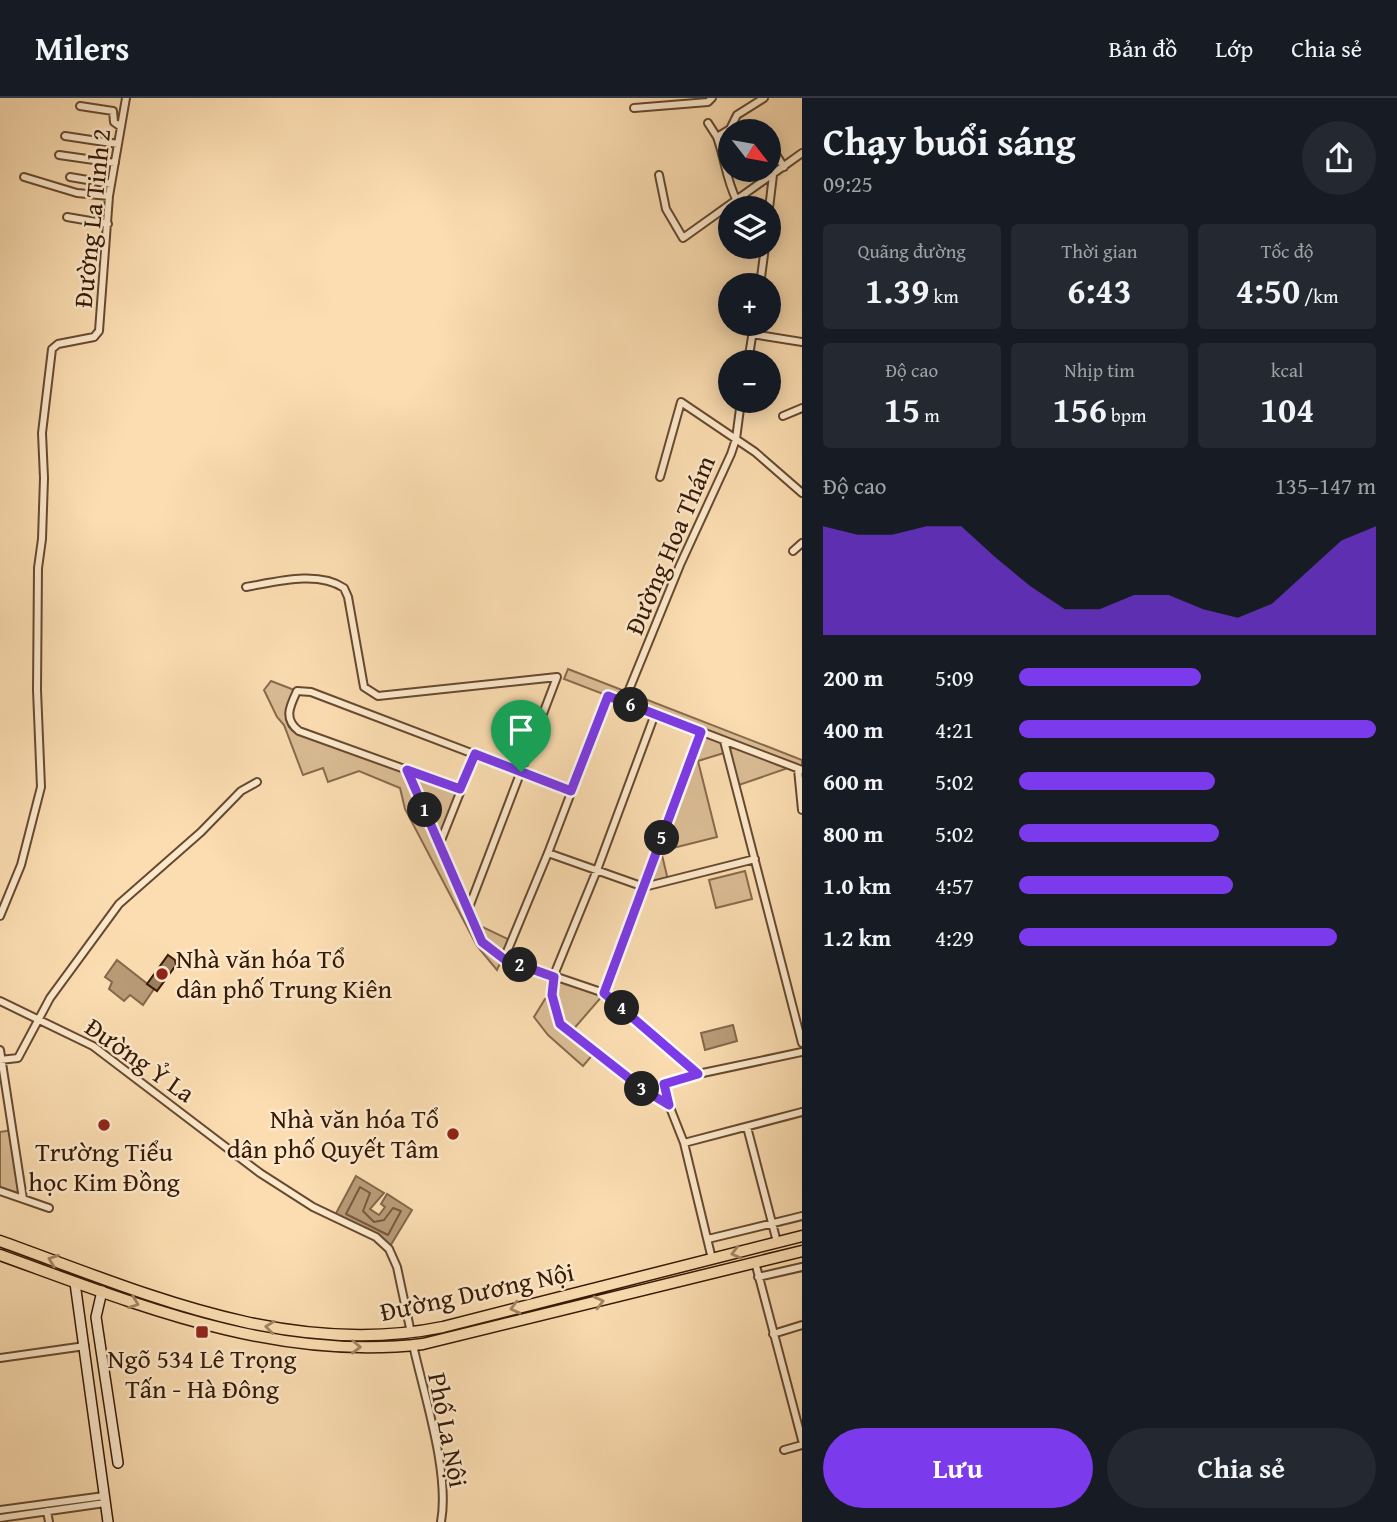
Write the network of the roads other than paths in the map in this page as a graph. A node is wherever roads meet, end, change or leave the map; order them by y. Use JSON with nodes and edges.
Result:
{"nodes":[{"id":1,"x":126,"y":98,"type":"edge"},
{"id":2,"x":712,"y":98,"type":"edge"},
{"id":3,"x":764,"y":98,"type":"edge"},
{"id":4,"x":80,"y":106,"type":"dead end"},
{"id":5,"x":634,"y":108,"type":"dead end"},
{"id":6,"x":708,"y":123,"type":"dead end"},
{"id":7,"x":121,"y":127,"type":"junction"},
{"id":8,"x":65,"y":136,"type":"dead end"},
{"id":9,"x":717,"y":137,"type":"junction"},
{"id":10,"x":118,"y":144,"type":"junction"},
{"id":11,"x":802,"y":153,"type":"edge"},
{"id":12,"x":59,"y":155,"type":"dead end"},
{"id":13,"x":781,"y":162,"type":"edge"},
{"id":14,"x":115,"y":163,"type":"junction"},
{"id":15,"x":784,"y":167,"type":"junction"},
{"id":16,"x":781,"y":169,"type":"edge"},
{"id":17,"x":659,"y":175,"type":"dead end"},
{"id":18,"x":24,"y":177,"type":"dead end"},
{"id":19,"x":71,"y":177,"type":"dead end"},
{"id":20,"x":764,"y":182,"type":"edge"},
{"id":21,"x":111,"y":184,"type":"junction"},
{"id":22,"x":109,"y":196,"type":"junction"},
{"id":23,"x":734,"y":196,"type":"edge"},
{"id":24,"x":744,"y":196,"type":"edge"},
{"id":25,"x":718,"y":214,"type":"edge"},
{"id":26,"x":67,"y":217,"type":"dead end"},
{"id":27,"x":108,"y":224,"type":"junction"},
{"id":28,"x":764,"y":336,"type":"edge"},
{"id":29,"x":802,"y":342,"type":"edge"},
{"id":30,"x":802,"y":408,"type":"edge"},
{"id":31,"x":739,"y":413,"type":"edge"},
{"id":32,"x":783,"y":415,"type":"dead end"},
{"id":33,"x":736,"y":439,"type":"junction"},
{"id":34,"x":660,"y":477,"type":"dead end"},
{"id":35,"x":802,"y":479,"type":"edge"},
{"id":36,"x":796,"y":486,"type":"junction"},
{"id":37,"x":802,"y":493,"type":"edge"},
{"id":38,"x":802,"y":543,"type":"edge"},
{"id":39,"x":793,"y":551,"type":"dead end"},
{"id":40,"x":246,"y":587,"type":"dead end"},
{"id":41,"x":624,"y":702,"type":"junction"},
{"id":42,"x":655,"y":714,"type":"junction"},
{"id":43,"x":701,"y":732,"type":"junction"},
{"id":44,"x":724,"y":741,"type":"junction"},
{"id":45,"x":475,"y":754,"type":"junction"},
{"id":46,"x":407,"y":770,"type":"junction"},
{"id":47,"x":800,"y":770,"type":"edge"},
{"id":48,"x":521,"y":772,"type":"junction"},
{"id":49,"x":257,"y":782,"type":"dead end"},
{"id":50,"x":802,"y":785,"type":"edge"},
{"id":51,"x":460,"y":789,"type":"junction"},
{"id":52,"x":571,"y":791,"type":"junction"},
{"id":53,"x":802,"y":810,"type":"edge"},
{"id":54,"x":440,"y":843,"type":"junction"},
{"id":55,"x":548,"y":853,"type":"junction"},
{"id":56,"x":755,"y":859,"type":"junction"},
{"id":57,"x":597,"y":870,"type":"junction"},
{"id":58,"x":644,"y":887,"type":"junction"},
{"id":59,"x":468,"y":910,"type":"junction"},
{"id":60,"x":0,"y":916,"type":"edge"},
{"id":61,"x":504,"y":959,"type":"junction"},
{"id":62,"x":558,"y":965,"type":"junction"},
{"id":63,"x":554,"y":977,"type":"junction"},
{"id":64,"x":565,"y":981,"type":"junction"},
{"id":65,"x":604,"y":993,"type":"junction"},
{"id":66,"x":0,"y":1001,"type":"edge"},
{"id":67,"x":37,"y":1020,"type":"junction"},
{"id":68,"x":802,"y":1043,"type":"edge"},
{"id":69,"x":0,"y":1050,"type":"edge"},
{"id":70,"x":802,"y":1052,"type":"edge"},
{"id":71,"x":1,"y":1059,"type":"edge"},
{"id":72,"x":698,"y":1074,"type":"junction"},
{"id":73,"x":664,"y":1084,"type":"junction"},
{"id":74,"x":644,"y":1090,"type":"junction"},
{"id":75,"x":669,"y":1105,"type":"junction"},
{"id":76,"x":802,"y":1112,"type":"edge"},
{"id":77,"x":747,"y":1127,"type":"junction"},
{"id":78,"x":684,"y":1143,"type":"junction"},
{"id":79,"x":0,"y":1191,"type":"edge"},
{"id":80,"x":23,"y":1199,"type":"junction"},
{"id":81,"x":49,"y":1208,"type":"dead end"},
{"id":82,"x":802,"y":1216,"type":"edge"},
{"id":83,"x":772,"y":1225,"type":"junction"},
{"id":84,"x":802,"y":1236,"type":"edge"},
{"id":85,"x":708,"y":1239,"type":"junction"},
{"id":86,"x":0,"y":1241,"type":"edge"},
{"id":87,"x":777,"y":1242,"type":"junction"},
{"id":88,"x":802,"y":1251,"type":"edge"},
{"id":89,"x":0,"y":1255,"type":"edge"},
{"id":90,"x":712,"y":1259,"type":"junction"},
{"id":91,"x":755,"y":1262,"type":"junction"},
{"id":92,"x":802,"y":1268,"type":"edge"},
{"id":93,"x":758,"y":1277,"type":"junction"},
{"id":94,"x":75,"y":1283,"type":"junction"},
{"id":95,"x":102,"y":1291,"type":"junction"},
{"id":96,"x":802,"y":1325,"type":"edge"},
{"id":97,"x":411,"y":1333,"type":"junction"},
{"id":98,"x":774,"y":1334,"type":"junction"},
{"id":99,"x":99,"y":1344,"type":"junction"},
{"id":100,"x":413,"y":1345,"type":"junction"},
{"id":101,"x":85,"y":1346,"type":"junction"},
{"id":102,"x":0,"y":1358,"type":"edge"},
{"id":103,"x":802,"y":1443,"type":"edge"},
{"id":104,"x":784,"y":1450,"type":"dead end"},
{"id":105,"x":118,"y":1462,"type":"dead end"},
{"id":106,"x":105,"y":1499,"type":"junction"},
{"id":107,"x":0,"y":1510,"type":"edge"},
{"id":108,"x":47,"y":1511,"type":"junction"},
{"id":109,"x":0,"y":1518,"type":"edge"},
{"id":110,"x":49,"y":1522,"type":"edge"},
{"id":111,"x":108,"y":1522,"type":"edge"},
{"id":112,"x":441,"y":1522,"type":"edge"}],
"edges":[{"from":1,"to":7,"type":"street","name":"Đường La Tinh 2"},
{"from":2,"to":5,"type":"street"},
{"from":3,"to":9,"type":"street"},
{"from":4,"to":7,"type":"street"},
{"from":6,"to":9,"type":"street"},
{"from":7,"to":10,"type":"street","name":"Đường La Tinh 2"},
{"from":8,"to":10,"type":"street"},
{"from":9,"to":23,"type":"street"},
{"from":10,"to":14,"type":"street","name":"Đường La Tinh 2"},
{"from":11,"to":15,"type":"street"},
{"from":12,"to":14,"type":"street"},
{"from":13,"to":15,"type":"street"},
{"from":14,"to":21,"type":"street","name":"Đường La Tinh 2"},
{"from":15,"to":16,"type":"street"},
{"from":17,"to":25,"type":"street"},
{"from":18,"to":22,"type":"street"},
{"from":19,"to":21,"type":"street"},
{"from":20,"to":24,"type":"street"},
{"from":21,"to":22,"type":"street","name":"Đường La Tinh 2"},
{"from":22,"to":27,"type":"street","name":"Đường La Tinh 2"},
{"from":26,"to":27,"type":"street"},
{"from":27,"to":60,"type":"street","name":"Đường La Tinh 2"},
{"from":28,"to":29,"type":"street"},
{"from":30,"to":32,"type":"street"},
{"from":31,"to":33,"type":"street","name":"Đường Hoa Thám"},
{"from":33,"to":34,"type":"street"},
{"from":33,"to":36,"type":"street"},
{"from":33,"to":41,"type":"street","name":"Đường Hoa Thám"},
{"from":35,"to":36,"type":"street"},
{"from":36,"to":37,"type":"street"},
{"from":38,"to":39,"type":"street"},
{"from":40,"to":48,"type":"street"},
{"from":41,"to":42,"type":"street"},
{"from":41,"to":52,"type":"street"},
{"from":42,"to":43,"type":"street"},
{"from":42,"to":57,"type":"street"},
{"from":43,"to":44,"type":"street"},
{"from":43,"to":58,"type":"street"},
{"from":44,"to":47,"type":"street"},
{"from":44,"to":56,"type":"street"},
{"from":45,"to":46,"type":"street"},
{"from":45,"to":48,"type":"street"},
{"from":45,"to":51,"type":"street"},
{"from":46,"to":51,"type":"street"},
{"from":46,"to":54,"type":"street"},
{"from":47,"to":50,"type":"street"},
{"from":48,"to":52,"type":"street"},
{"from":48,"to":59,"type":"street"},
{"from":49,"to":67,"type":"street"},
{"from":50,"to":53,"type":"street"},
{"from":51,"to":54,"type":"street"},
{"from":52,"to":55,"type":"street"},
{"from":54,"to":59,"type":"street"},
{"from":55,"to":57,"type":"street"},
{"from":55,"to":61,"type":"street"},
{"from":56,"to":58,"type":"street"},
{"from":56,"to":68,"type":"street"},
{"from":57,"to":58,"type":"street"},
{"from":57,"to":62,"type":"street"},
{"from":58,"to":65,"type":"street"},
{"from":59,"to":61,"type":"street"},
{"from":61,"to":63,"type":"street"},
{"from":62,"to":63,"type":"street"},
{"from":62,"to":64,"type":"street"},
{"from":63,"to":64,"type":"street"},
{"from":63,"to":74,"type":"street"},
{"from":64,"to":65,"type":"street"},
{"from":65,"to":72,"type":"street"},
{"from":66,"to":67,"type":"street","name":"Đường Ỷ La"},
{"from":67,"to":71,"type":"street"},
{"from":67,"to":97,"type":"street","name":"Đường Ỷ La"},
{"from":69,"to":71,"type":"street"},
{"from":70,"to":72,"type":"street"},
{"from":71,"to":80,"type":"street"},
{"from":72,"to":73,"type":"street"},
{"from":73,"to":74,"type":"street"},
{"from":73,"to":75,"type":"street"},
{"from":74,"to":75,"type":"street"},
{"from":75,"to":78,"type":"street"},
{"from":76,"to":77,"type":"street"},
{"from":77,"to":78,"type":"street"},
{"from":77,"to":83,"type":"street"},
{"from":78,"to":85,"type":"street"},
{"from":79,"to":80,"type":"street"},
{"from":80,"to":81,"type":"street"},
{"from":82,"to":83,"type":"street"},
{"from":83,"to":85,"type":"street"},
{"from":83,"to":87,"type":"street"},
{"from":84,"to":87,"type":"main road","name":"Đường Dương Nội"},
{"from":85,"to":90,"type":"street"},
{"from":97,"to":86,"type":"main road","name":"Đường Dương Nội","one_way":true},
{"from":87,"to":90,"type":"main road","name":"Đường Dương Nội","one_way":true},
{"from":88,"to":91,"type":"main road","name":"Đường Dương Nội"},
{"from":89,"to":94,"type":"main road","name":"Đường Dương Nội"},
{"from":90,"to":97,"type":"main road","name":"Đường Dương Nội","one_way":true},
{"from":91,"to":93,"type":"street"},
{"from":100,"to":91,"type":"main road","name":"Đường Dương Nội","one_way":true},
{"from":92,"to":93,"type":"street"},
{"from":93,"to":98,"type":"street"},
{"from":94,"to":95,"type":"main road","name":"Đường Dương Nội"},
{"from":94,"to":101,"type":"main road"},
{"from":95,"to":99,"type":"main road"},
{"from":95,"to":100,"type":"main road","name":"Đường Dương Nội","one_way":true},
{"from":96,"to":98,"type":"street"},
{"from":97,"to":100,"type":"main road"},
{"from":98,"to":103,"type":"street"},
{"from":99,"to":101,"type":"main road"},
{"from":99,"to":105,"type":"main road"},
{"from":100,"to":112,"type":"street","name":"Phố La Nội"},
{"from":101,"to":102,"type":"street"},
{"from":101,"to":106,"type":"main road"},
{"from":103,"to":104,"type":"street"},
{"from":106,"to":107,"type":"street"},
{"from":106,"to":108,"type":"street"},
{"from":106,"to":111,"type":"main road"},
{"from":108,"to":109,"type":"street"},
{"from":108,"to":110,"type":"street"}]}
